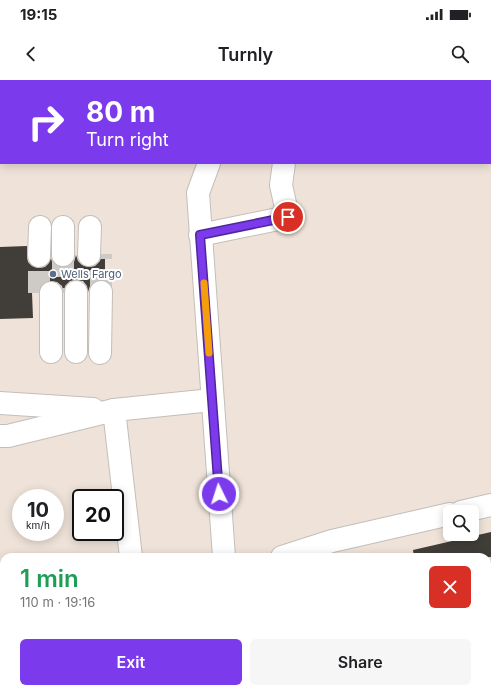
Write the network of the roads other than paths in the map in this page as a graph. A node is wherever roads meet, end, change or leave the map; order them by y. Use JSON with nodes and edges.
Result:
{"nodes":[{"id":1,"x":209,"y":164,"type":"edge"},
{"id":2,"x":284,"y":164,"type":"edge"},
{"id":3,"x":70,"y":227,"type":"joint"},
{"id":4,"x":200,"y":235,"type":"junction"},
{"id":5,"x":70,"y":292,"type":"joint"},
{"id":6,"x":212,"y":400,"type":"junction"},
{"id":7,"x":0,"y":403,"type":"edge"},
{"id":8,"x":114,"y":410,"type":"junction"},
{"id":9,"x":0,"y":436,"type":"edge"},
{"id":10,"x":491,"y":505,"type":"edge"},
{"id":11,"x":479,"y":508,"type":"edge"},
{"id":12,"x":443,"y":516,"type":"edge"},
{"id":13,"x":131,"y":553,"type":"edge"},
{"id":14,"x":224,"y":553,"type":"edge"},
{"id":15,"x":294,"y":553,"type":"edge"}],
"edges":[{"from":1,"to":4,"type":"lane"},
{"from":2,"to":4,"type":"lane"},
{"from":3,"to":3,"type":"lane"},
{"from":4,"to":6,"type":"lane"},
{"from":5,"to":5,"type":"lane"},
{"from":6,"to":8,"type":"lane"},
{"from":6,"to":14,"type":"lane"},
{"from":7,"to":8,"type":"lane"},
{"from":8,"to":9,"type":"lane"},
{"from":8,"to":13,"type":"lane"},
{"from":10,"to":11,"type":"lane"},
{"from":12,"to":15,"type":"lane"}]}
